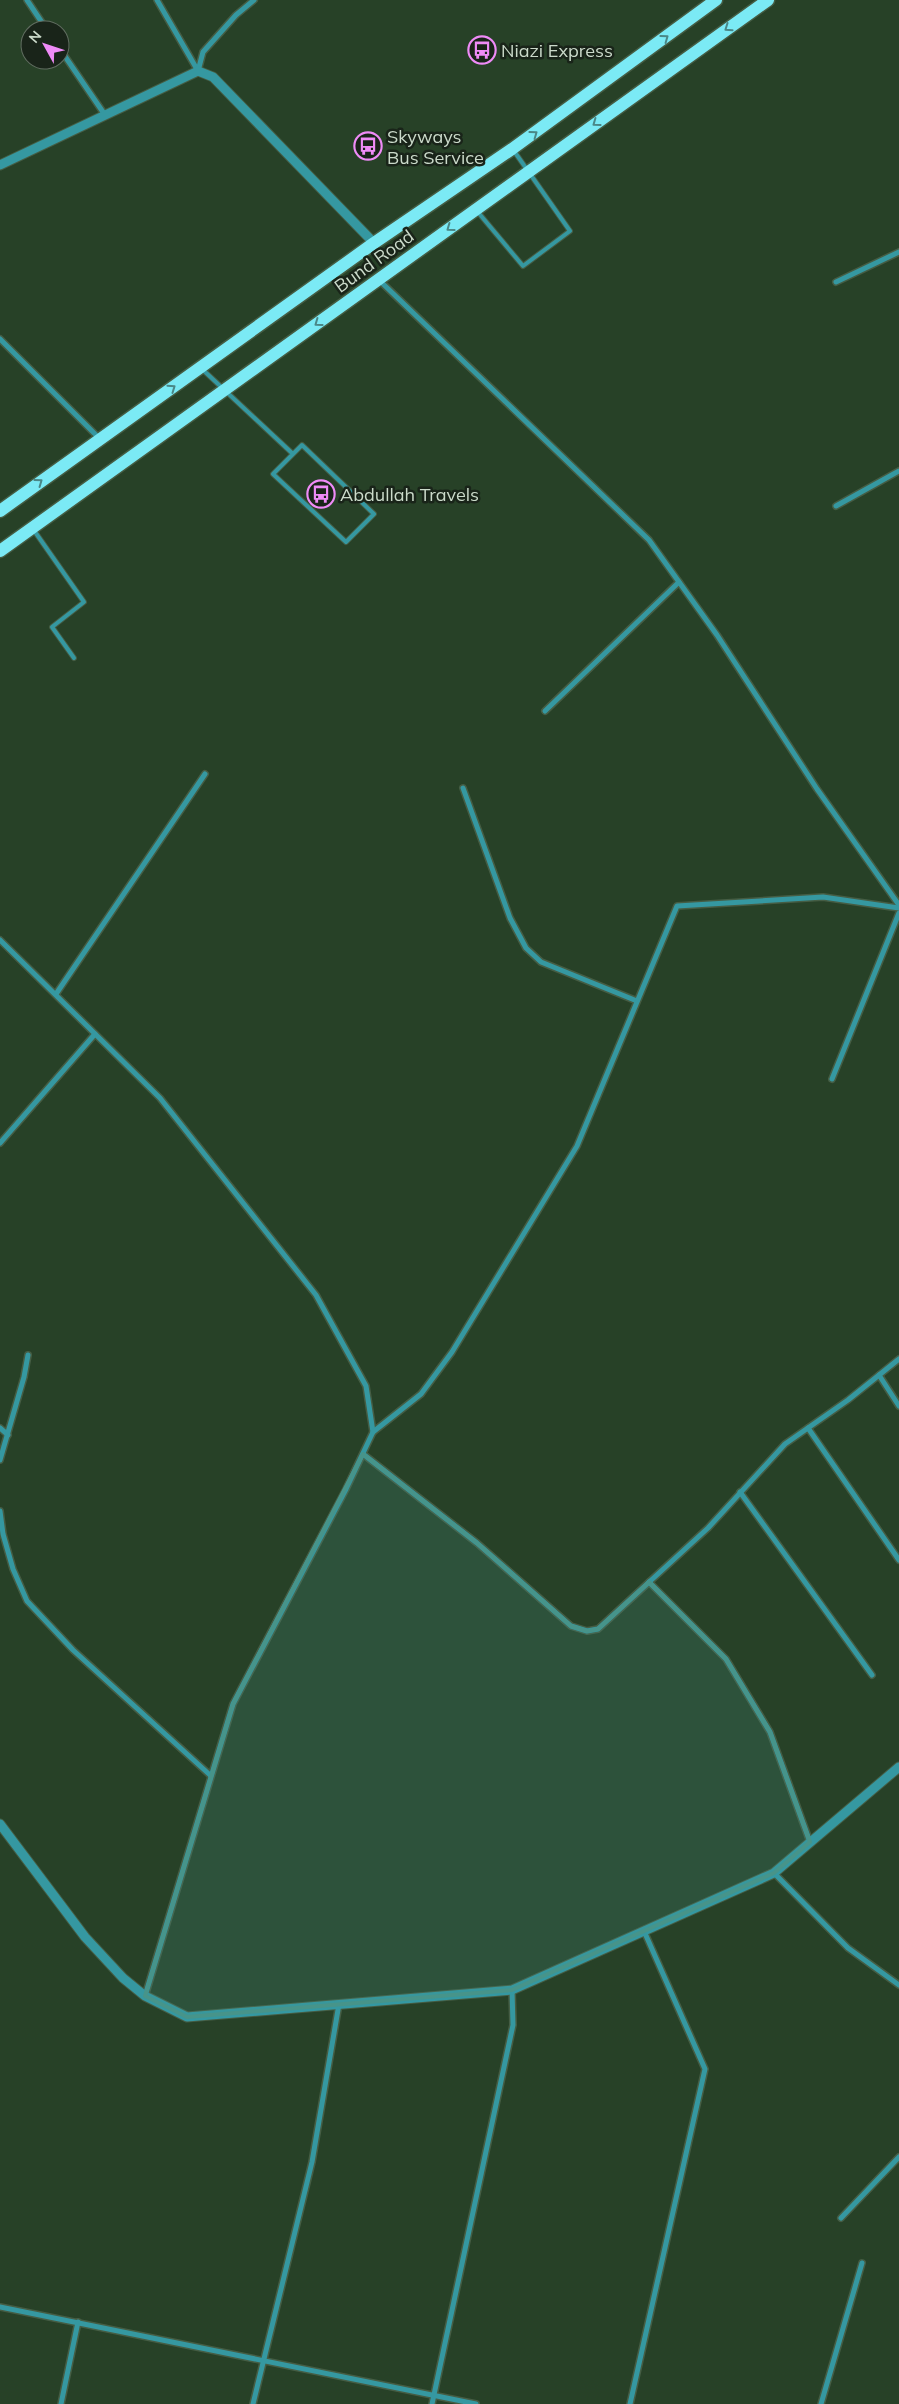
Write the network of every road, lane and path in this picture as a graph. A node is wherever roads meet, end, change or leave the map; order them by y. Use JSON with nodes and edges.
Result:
{"nodes":[{"id":1,"x":27,"y":0,"type":"edge"},
{"id":2,"x":157,"y":0,"type":"edge"},
{"id":3,"x":716,"y":0,"type":"edge"},
{"id":4,"x":768,"y":0,"type":"edge"},
{"id":5,"x":250,"y":1,"type":"edge"},
{"id":6,"x":40,"y":20,"type":"edge"},
{"id":7,"x":70,"y":64,"type":"edge"},
{"id":8,"x":198,"y":71,"type":"junction"},
{"id":9,"x":106,"y":116,"type":"junction"},
{"id":10,"x":512,"y":150,"type":"junction"},
{"id":11,"x":0,"y":165,"type":"edge"},
{"id":12,"x":528,"y":172,"type":"junction"},
{"id":13,"x":476,"y":209,"type":"junction"},
{"id":14,"x":374,"y":243,"type":"junction"},
{"id":15,"x":899,"y":252,"type":"edge"},
{"id":16,"x":378,"y":279,"type":"junction"},
{"id":17,"x":836,"y":282,"type":"dead end"},
{"id":18,"x":0,"y":339,"type":"edge"},
{"id":19,"x":200,"y":367,"type":"junction"},
{"id":20,"x":224,"y":390,"type":"junction"},
{"id":21,"x":99,"y":439,"type":"junction"},
{"id":22,"x":293,"y":454,"type":"junction"},
{"id":23,"x":899,"y":470,"type":"edge"},
{"id":24,"x":836,"y":506,"type":"dead end"},
{"id":25,"x":0,"y":511,"type":"edge"},
{"id":26,"x":32,"y":528,"type":"junction"},
{"id":27,"x":0,"y":551,"type":"edge"},
{"id":28,"x":679,"y":582,"type":"junction"},
{"id":29,"x":74,"y":658,"type":"dead end"},
{"id":30,"x":545,"y":711,"type":"dead end"},
{"id":31,"x":205,"y":774,"type":"dead end"},
{"id":32,"x":463,"y":788,"type":"dead end"},
{"id":33,"x":899,"y":906,"type":"edge"},
{"id":34,"x":899,"y":913,"type":"edge"},
{"id":35,"x":0,"y":940,"type":"edge"},
{"id":36,"x":56,"y":994,"type":"junction"},
{"id":37,"x":637,"y":1001,"type":"junction"},
{"id":38,"x":95,"y":1034,"type":"junction"},
{"id":39,"x":832,"y":1079,"type":"dead end"},
{"id":40,"x":0,"y":1142,"type":"edge"},
{"id":41,"x":28,"y":1355,"type":"dead end"},
{"id":42,"x":899,"y":1359,"type":"edge"},
{"id":43,"x":879,"y":1375,"type":"junction"},
{"id":44,"x":899,"y":1406,"type":"edge"},
{"id":45,"x":0,"y":1428,"type":"edge"},
{"id":46,"x":808,"y":1428,"type":"junction"},
{"id":47,"x":373,"y":1432,"type":"junction"},
{"id":48,"x":8,"y":1435,"type":"junction"},
{"id":49,"x":363,"y":1454,"type":"junction"},
{"id":50,"x":0,"y":1460,"type":"edge"},
{"id":51,"x":740,"y":1492,"type":"junction"},
{"id":52,"x":0,"y":1511,"type":"edge"},
{"id":53,"x":899,"y":1560,"type":"edge"},
{"id":54,"x":649,"y":1582,"type":"junction"},
{"id":55,"x":872,"y":1675,"type":"dead end"},
{"id":56,"x":899,"y":1767,"type":"edge"},
{"id":57,"x":210,"y":1775,"type":"junction"},
{"id":58,"x":0,"y":1824,"type":"edge"},
{"id":59,"x":810,"y":1842,"type":"junction"},
{"id":60,"x":774,"y":1873,"type":"junction"},
{"id":61,"x":644,"y":1931,"type":"junction"},
{"id":62,"x":899,"y":1985,"type":"edge"},
{"id":63,"x":512,"y":1990,"type":"junction"},
{"id":64,"x":145,"y":1996,"type":"junction"},
{"id":65,"x":339,"y":2004,"type":"junction"},
{"id":66,"x":899,"y":2156,"type":"edge"},
{"id":67,"x":841,"y":2218,"type":"dead end"},
{"id":68,"x":862,"y":2263,"type":"dead end"},
{"id":69,"x":0,"y":2307,"type":"edge"},
{"id":70,"x":78,"y":2322,"type":"junction"},
{"id":71,"x":263,"y":2360,"type":"junction"},
{"id":72,"x":434,"y":2395,"type":"junction"},
{"id":73,"x":61,"y":2404,"type":"edge"},
{"id":74,"x":252,"y":2404,"type":"edge"},
{"id":75,"x":432,"y":2404,"type":"edge"},
{"id":76,"x":476,"y":2404,"type":"edge"},
{"id":77,"x":630,"y":2404,"type":"edge"},
{"id":78,"x":821,"y":2404,"type":"edge"}],
"edges":[{"from":1,"to":6,"type":"street"},
{"from":2,"to":8,"type":"street"},
{"from":10,"to":3,"type":"main road","name":"Bund Road","one_way":true},
{"from":4,"to":12,"type":"main road","name":"Bund Road","one_way":true},
{"from":5,"to":8,"type":"street"},
{"from":7,"to":9,"type":"street"},
{"from":8,"to":9,"type":"street"},
{"from":8,"to":14,"type":"street"},
{"from":9,"to":11,"type":"street"},
{"from":10,"to":12,"type":"lane"},
{"from":10,"to":14,"type":"main road","name":"Bund Road"},
{"from":12,"to":13,"type":"main road","name":"Bund Road"},
{"from":12,"to":13,"type":"lane"},
{"from":13,"to":16,"type":"main road","name":"Bund Road","one_way":true},
{"from":14,"to":19,"type":"main road","name":"Bund Road"},
{"from":15,"to":17,"type":"street"},
{"from":16,"to":20,"type":"main road","name":"Bund Road","one_way":true},
{"from":16,"to":28,"type":"street"},
{"from":18,"to":21,"type":"street"},
{"from":19,"to":20,"type":"lane"},
{"from":21,"to":19,"type":"main road","name":"Bund Road","one_way":true},
{"from":20,"to":22,"type":"lane"},
{"from":20,"to":26,"type":"main road","name":"Bund Road"},
{"from":25,"to":21,"type":"main road","name":"Bund Road","one_way":true},
{"from":22,"to":22,"type":"lane"},
{"from":23,"to":24,"type":"street"},
{"from":26,"to":27,"type":"main road","name":"Bund Road"},
{"from":26,"to":29,"type":"lane"},
{"from":28,"to":30,"type":"street"},
{"from":28,"to":33,"type":"street"},
{"from":31,"to":36,"type":"street"},
{"from":32,"to":37,"type":"street"},
{"from":33,"to":37,"type":"street"},
{"from":34,"to":39,"type":"street"},
{"from":35,"to":36,"type":"street"},
{"from":36,"to":38,"type":"street"},
{"from":37,"to":47,"type":"street"},
{"from":38,"to":40,"type":"street"},
{"from":38,"to":47,"type":"street"},
{"from":41,"to":48,"type":"street"},
{"from":42,"to":43,"type":"street"},
{"from":43,"to":44,"type":"street"},
{"from":43,"to":46,"type":"street"},
{"from":45,"to":48,"type":"street"},
{"from":46,"to":51,"type":"street"},
{"from":46,"to":53,"type":"street"},
{"from":47,"to":49,"type":"street"},
{"from":48,"to":50,"type":"street"},
{"from":49,"to":54,"type":"street"},
{"from":49,"to":57,"type":"street"},
{"from":51,"to":54,"type":"street"},
{"from":51,"to":55,"type":"street"},
{"from":52,"to":57,"type":"street"},
{"from":54,"to":59,"type":"street"},
{"from":56,"to":59,"type":"street"},
{"from":57,"to":64,"type":"street"},
{"from":58,"to":64,"type":"street"},
{"from":59,"to":60,"type":"street"},
{"from":60,"to":61,"type":"street"},
{"from":60,"to":62,"type":"street"},
{"from":61,"to":63,"type":"street"},
{"from":61,"to":77,"type":"street"},
{"from":63,"to":65,"type":"street"},
{"from":63,"to":72,"type":"street"},
{"from":64,"to":65,"type":"street"},
{"from":65,"to":71,"type":"street"},
{"from":66,"to":67,"type":"street"},
{"from":68,"to":78,"type":"street"},
{"from":69,"to":70,"type":"street"},
{"from":70,"to":71,"type":"street"},
{"from":70,"to":73,"type":"street"},
{"from":71,"to":72,"type":"street"},
{"from":71,"to":74,"type":"street"},
{"from":72,"to":75,"type":"street"},
{"from":72,"to":76,"type":"street"}]}
